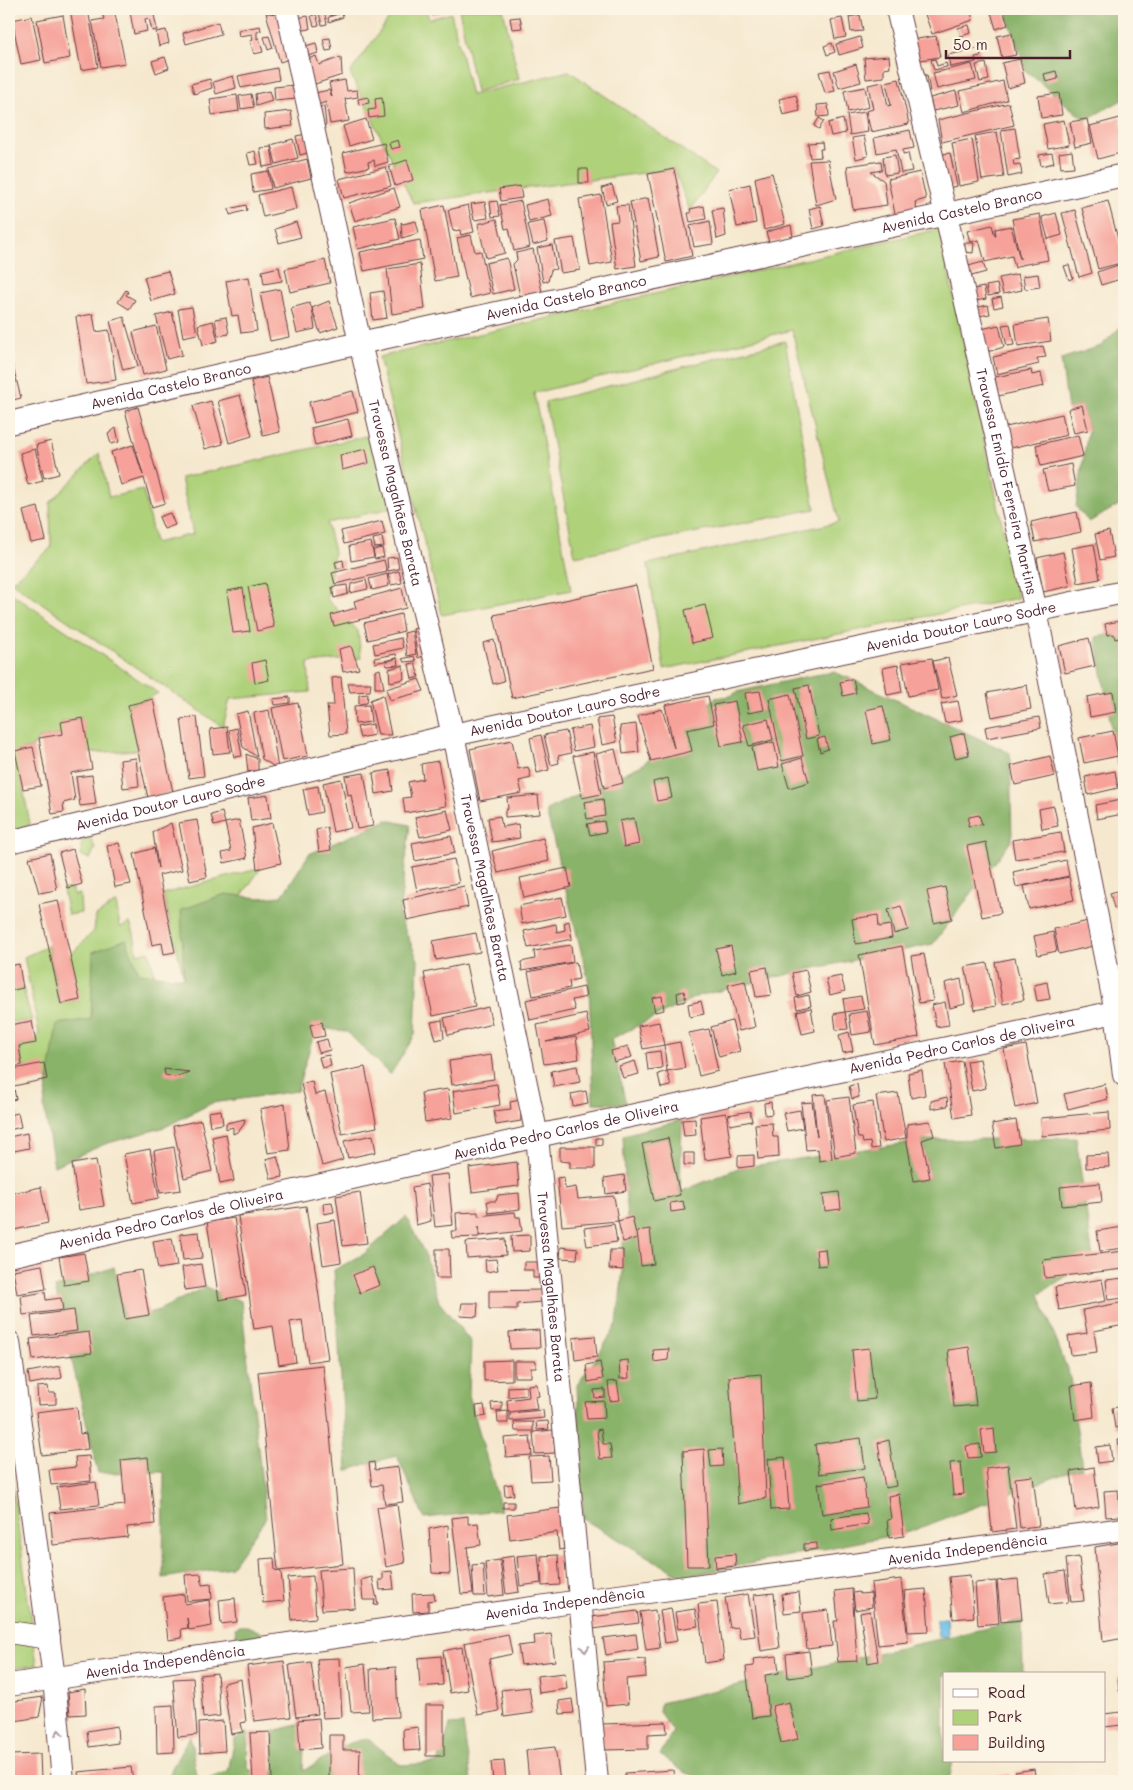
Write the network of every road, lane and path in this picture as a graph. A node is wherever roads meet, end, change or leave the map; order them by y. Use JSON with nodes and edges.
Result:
{"nodes":[{"id":1,"x":287,"y":9,"type":"edge"},
{"id":2,"x":897,"y":9,"type":"edge"},
{"id":3,"x":1124,"y":175,"type":"edge"},
{"id":4,"x":946,"y":215,"type":"junction"},
{"id":5,"x":360,"y":344,"type":"junction"},
{"id":6,"x":9,"y":423,"type":"edge"},
{"id":7,"x":1124,"y":592,"type":"edge"},
{"id":8,"x":1036,"y":611,"type":"junction"},
{"id":9,"x":453,"y":735,"type":"junction"},
{"id":10,"x":9,"y":842,"type":"edge"},
{"id":11,"x":1120,"y":1011,"type":"edge"},
{"id":12,"x":1124,"y":1075,"type":"edge"},
{"id":13,"x":537,"y":1136,"type":"junction"},
{"id":14,"x":9,"y":1256,"type":"edge"},
{"id":15,"x":9,"y":1342,"type":"edge"},
{"id":16,"x":1124,"y":1529,"type":"edge"},
{"id":17,"x":580,"y":1601,"type":"junction"},
{"id":18,"x":9,"y":1632,"type":"edge"},
{"id":19,"x":49,"y":1638,"type":"junction"},
{"id":20,"x":54,"y":1678,"type":"junction"},
{"id":21,"x":9,"y":1684,"type":"edge"},
{"id":22,"x":63,"y":1781,"type":"edge"},
{"id":23,"x":597,"y":1781,"type":"edge"}],
"edges":[{"from":1,"to":5,"type":"street","name":"Travessa Magalhães Barata"},
{"from":2,"to":4,"type":"street","name":"Travessa Emídio Ferreira Martins"},
{"from":3,"to":4,"type":"street","name":"Avenida Castelo Branco"},
{"from":4,"to":5,"type":"street","name":"Avenida Castelo Branco"},
{"from":4,"to":8,"type":"street","name":"Travessa Emídio Ferreira Martins"},
{"from":5,"to":6,"type":"street","name":"Avenida Castelo Branco"},
{"from":5,"to":9,"type":"street","name":"Travessa Magalhães Barata"},
{"from":7,"to":8,"type":"street","name":"Avenida Doutor Lauro Sodre"},
{"from":8,"to":9,"type":"street","name":"Avenida Doutor Lauro Sodre"},
{"from":8,"to":11,"type":"street","name":"Travessa Emídio Ferreira Martins"},
{"from":9,"to":10,"type":"street","name":"Avenida Doutor Lauro Sodre"},
{"from":9,"to":13,"type":"street","name":"Travessa Magalhães Barata"},
{"from":11,"to":12,"type":"street","name":"Travessa Emídio Ferreira Martins"},
{"from":11,"to":13,"type":"street","name":"Avenida Pedro Carlos de Oliveira"},
{"from":13,"to":14,"type":"street","name":"Avenida Pedro Carlos de Oliveira"},
{"from":13,"to":17,"type":"street","name":"Travessa Magalhães Barata"},
{"from":15,"to":19,"type":"street"},
{"from":16,"to":17,"type":"street","name":"Avenida Independência"},
{"from":17,"to":20,"type":"street","name":"Avenida Independência"},
{"from":17,"to":23,"type":"street","name":"Travessa Magalhães Barata","one_way":true},
{"from":18,"to":19,"type":"street"},
{"from":19,"to":20,"type":"street"},
{"from":20,"to":21,"type":"street","name":"Avenida Independência"},
{"from":22,"to":20,"type":"street","one_way":true}]}
